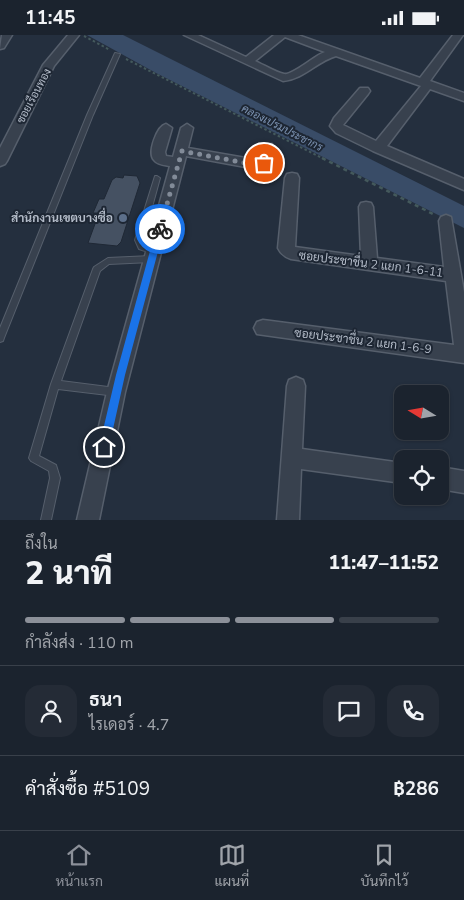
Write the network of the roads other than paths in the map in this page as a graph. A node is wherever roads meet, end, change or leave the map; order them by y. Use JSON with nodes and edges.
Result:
{"nodes":[{"id":1,"x":7,"y":35,"type":"edge"},
{"id":2,"x":74,"y":35,"type":"edge"},
{"id":3,"x":189,"y":35,"type":"edge"},
{"id":4,"x":281,"y":35,"type":"edge"},
{"id":5,"x":288,"y":35,"type":"edge"},
{"id":6,"x":458,"y":35,"type":"edge"},
{"id":7,"x":464,"y":43,"type":"edge"},
{"id":8,"x":0,"y":46,"type":"edge"},
{"id":9,"x":336,"y":51,"type":"junction"},
{"id":10,"x":117,"y":54,"type":"road end"},
{"id":11,"x":248,"y":61,"type":"junction"},
{"id":12,"x":428,"y":84,"type":"junction"},
{"id":13,"x":364,"y":91,"type":"dead end"},
{"id":14,"x":464,"y":97,"type":"edge"},
{"id":15,"x":166,"y":128,"type":"dead end"},
{"id":16,"x":187,"y":128,"type":"dead end"},
{"id":17,"x":267,"y":147,"type":"dead end"},
{"id":18,"x":378,"y":148,"type":"junction"},
{"id":19,"x":180,"y":157,"type":"junction"},
{"id":20,"x":0,"y":161,"type":"edge"},
{"id":21,"x":157,"y":178,"type":"dead end"},
{"id":22,"x":292,"y":178,"type":"dead end"},
{"id":23,"x":464,"y":185,"type":"edge"},
{"id":24,"x":366,"y":207,"type":"dead end"},
{"id":25,"x":446,"y":221,"type":"road end"},
{"id":26,"x":152,"y":255,"type":"junction"},
{"id":27,"x":369,"y":264,"type":"junction"},
{"id":28,"x":452,"y":275,"type":"junction"},
{"id":29,"x":263,"y":328,"type":"dead end"},
{"id":30,"x":0,"y":338,"type":"edge"},
{"id":31,"x":464,"y":354,"type":"edge"},
{"id":32,"x":55,"y":384,"type":"junction"},
{"id":33,"x":296,"y":386,"type":"dead end"},
{"id":34,"x":116,"y":392,"type":"junction"},
{"id":35,"x":293,"y":458,"type":"junction"},
{"id":36,"x":394,"y":472,"type":"edge"},
{"id":37,"x":449,"y":480,"type":"edge"},
{"id":38,"x":464,"y":482,"type":"edge"},
{"id":39,"x":46,"y":520,"type":"edge"},
{"id":40,"x":88,"y":520,"type":"edge"},
{"id":41,"x":288,"y":520,"type":"edge"}],
"edges":[{"from":1,"to":8,"type":"street"},
{"from":2,"to":20,"type":"street","name":"ซอยเรือนทอง"},
{"from":3,"to":11,"type":"street"},
{"from":4,"to":11,"type":"street"},
{"from":5,"to":9,"type":"street"},
{"from":6,"to":12,"type":"street"},
{"from":7,"to":12,"type":"street"},
{"from":9,"to":11,"type":"street"},
{"from":9,"to":12,"type":"street"},
{"from":10,"to":30,"type":"lane"},
{"from":12,"to":14,"type":"street"},
{"from":12,"to":18,"type":"street"},
{"from":13,"to":18,"type":"street"},
{"from":15,"to":19,"type":"street"},
{"from":16,"to":19,"type":"street"},
{"from":17,"to":19,"type":"street"},
{"from":18,"to":23,"type":"street"},
{"from":19,"to":26,"type":"street"},
{"from":21,"to":26,"type":"lane"},
{"from":22,"to":27,"type":"street","name":"ซอยประชาชื่น 2 แยก 1-6-11"},
{"from":24,"to":27,"type":"street"},
{"from":25,"to":28,"type":"street"},
{"from":26,"to":32,"type":"lane"},
{"from":26,"to":34,"type":"street"},
{"from":27,"to":28,"type":"street","name":"ซอยประชาชื่น 2 แยก 1-6-11"},
{"from":28,"to":31,"type":"street"},
{"from":29,"to":31,"type":"street","name":"ซอยประชาชื่น 2 แยก 1-6-9"},
{"from":32,"to":34,"type":"lane"},
{"from":32,"to":39,"type":"lane"},
{"from":33,"to":35,"type":"street"},
{"from":34,"to":40,"type":"street"},
{"from":35,"to":36,"type":"street"},
{"from":35,"to":41,"type":"street"},
{"from":37,"to":38,"type":"street"}]}
